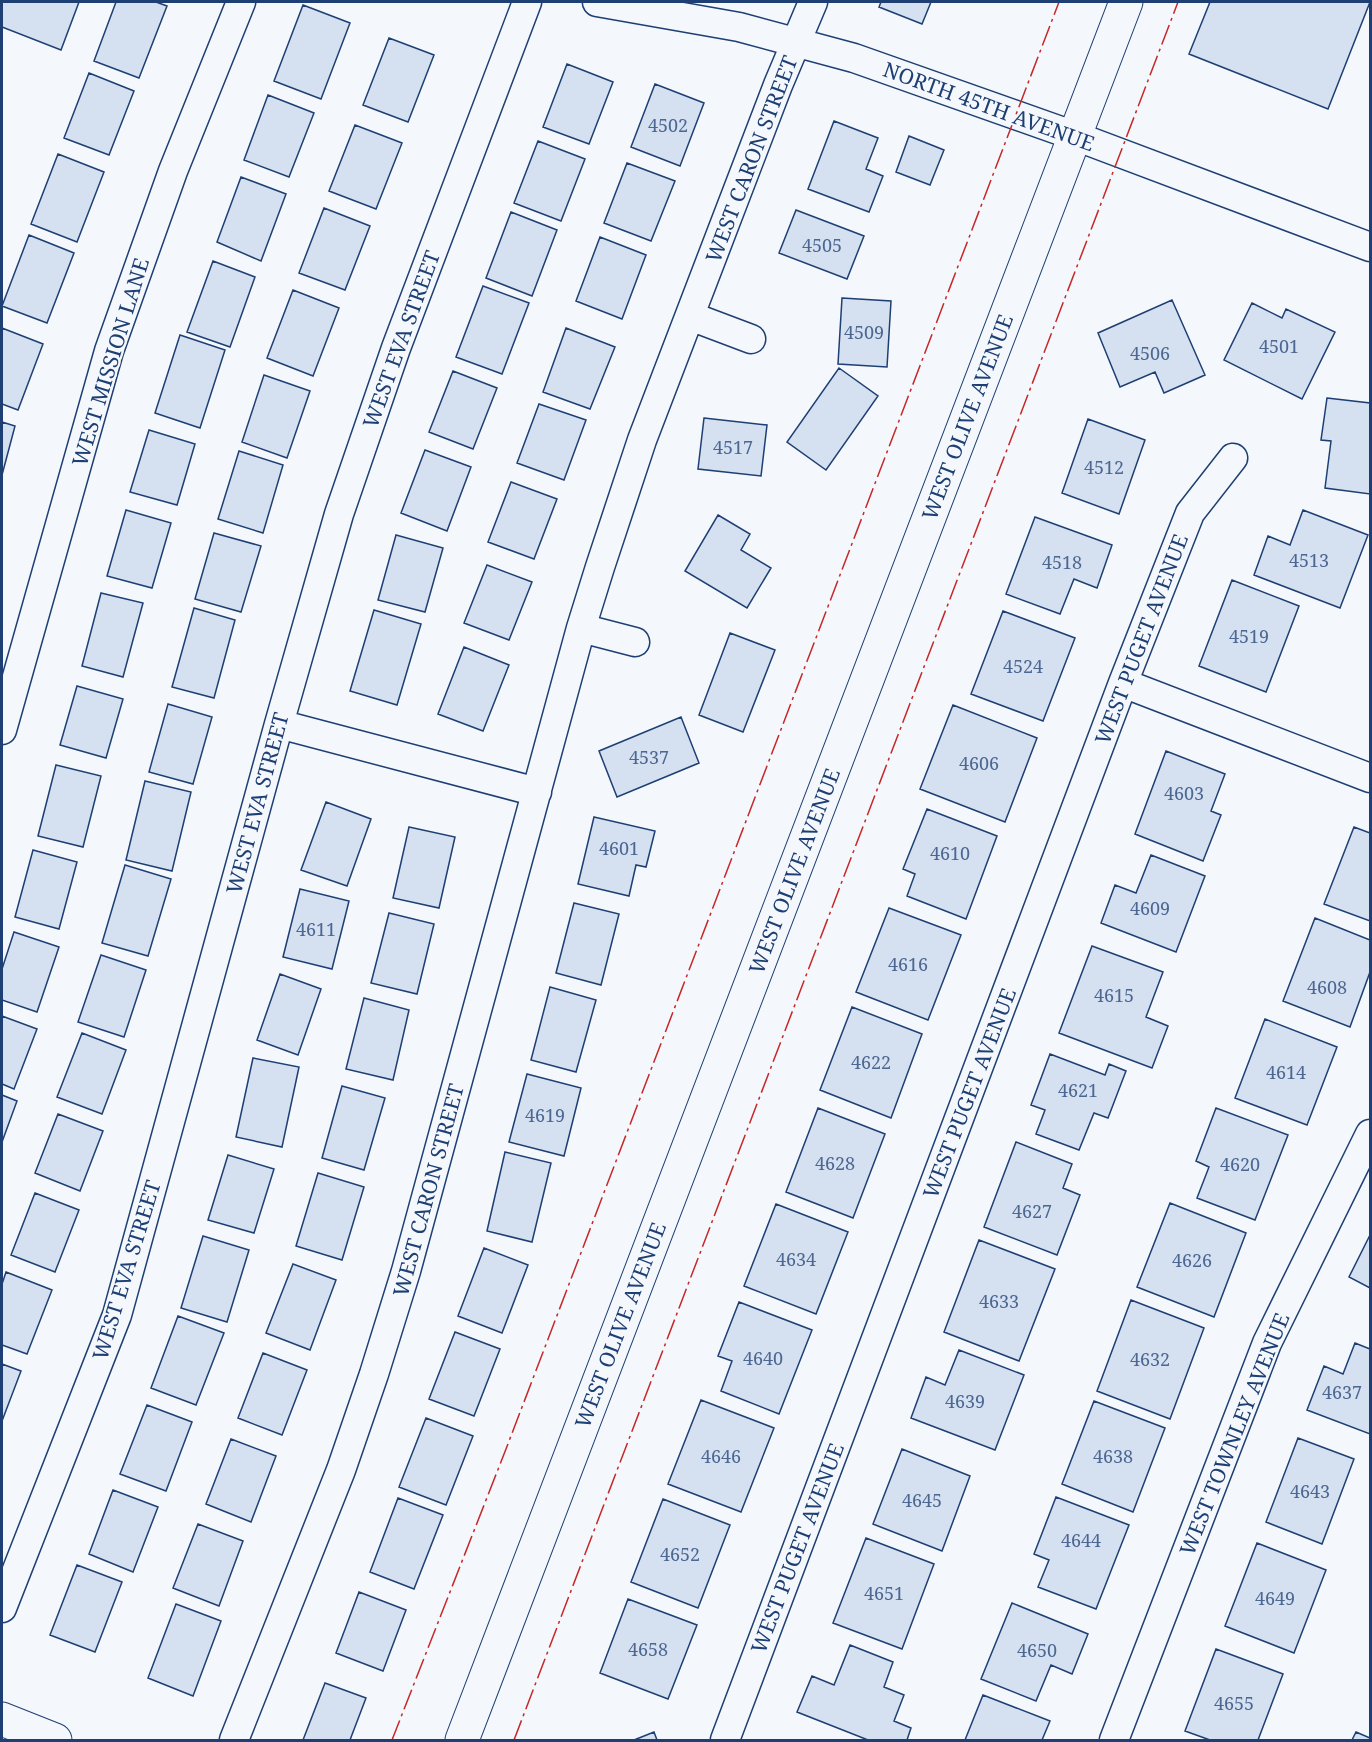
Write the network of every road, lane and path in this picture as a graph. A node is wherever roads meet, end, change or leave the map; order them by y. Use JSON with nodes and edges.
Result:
{"nodes":[{"id":1,"x":241,"y":2,"type":"edge"},
{"id":2,"x":527,"y":2,"type":"edge"},
{"id":3,"x":597,"y":2,"type":"edge"},
{"id":4,"x":813,"y":2,"type":"edge"},
{"id":5,"x":1126,"y":2,"type":"edge"},
{"id":6,"x":796,"y":42,"type":"junction"},
{"id":7,"x":1075,"y":135,"type":"junction"},
{"id":8,"x":1371,"y":247,"type":"edge"},
{"id":9,"x":690,"y":316,"type":"junction"},
{"id":10,"x":751,"y":339,"type":"dead end"},
{"id":11,"x":1233,"y":458,"type":"dead end"},
{"id":12,"x":581,"y":628,"type":"junction"},
{"id":13,"x":635,"y":642,"type":"dead end"},
{"id":14,"x":1123,"y":683,"type":"junction"},
{"id":15,"x":279,"y":724,"type":"junction"},
{"id":16,"x":2,"y":730,"type":"edge"},
{"id":17,"x":1371,"y":778,"type":"edge"},
{"id":18,"x":537,"y":792,"type":"junction"},
{"id":19,"x":1371,"y":1134,"type":"edge"},
{"id":20,"x":2,"y":1608,"type":"edge"},
{"id":21,"x":2,"y":1719,"type":"edge"},
{"id":22,"x":55,"y":1740,"type":"edge"},
{"id":23,"x":234,"y":1740,"type":"edge"},
{"id":24,"x":462,"y":1740,"type":"edge"},
{"id":25,"x":725,"y":1740,"type":"edge"},
{"id":26,"x":1114,"y":1740,"type":"edge"}],
"edges":[{"from":1,"to":16,"type":"street","name":"WEST MISSION LANE"},
{"from":2,"to":15,"type":"street","name":"WEST EVA STREET"},
{"from":3,"to":6,"type":"street","name":"NORTH 45TH AVENUE"},
{"from":4,"to":6,"type":"street","name":"WEST CARON STREET"},
{"from":5,"to":7,"type":"main road","name":"WEST OLIVE AVENUE"},
{"from":6,"to":7,"type":"street","name":"NORTH 45TH AVENUE"},
{"from":6,"to":9,"type":"street","name":"WEST CARON STREET"},
{"from":7,"to":8,"type":"street","name":"NORTH 45TH AVENUE"},
{"from":7,"to":24,"type":"main road","name":"WEST OLIVE AVENUE"},
{"from":9,"to":10,"type":"street"},
{"from":9,"to":12,"type":"street","name":"WEST CARON STREET"},
{"from":11,"to":14,"type":"street","name":"WEST PUGET AVENUE"},
{"from":12,"to":13,"type":"street"},
{"from":12,"to":18,"type":"street","name":"WEST CARON STREET"},
{"from":14,"to":17,"type":"street"},
{"from":14,"to":25,"type":"street","name":"WEST PUGET AVENUE"},
{"from":15,"to":18,"type":"street"},
{"from":15,"to":20,"type":"street","name":"WEST EVA STREET"},
{"from":18,"to":23,"type":"street","name":"WEST CARON STREET"},
{"from":19,"to":26,"type":"street","name":"WEST TOWNLEY AVENUE"},
{"from":21,"to":22,"type":"main road"}]}
